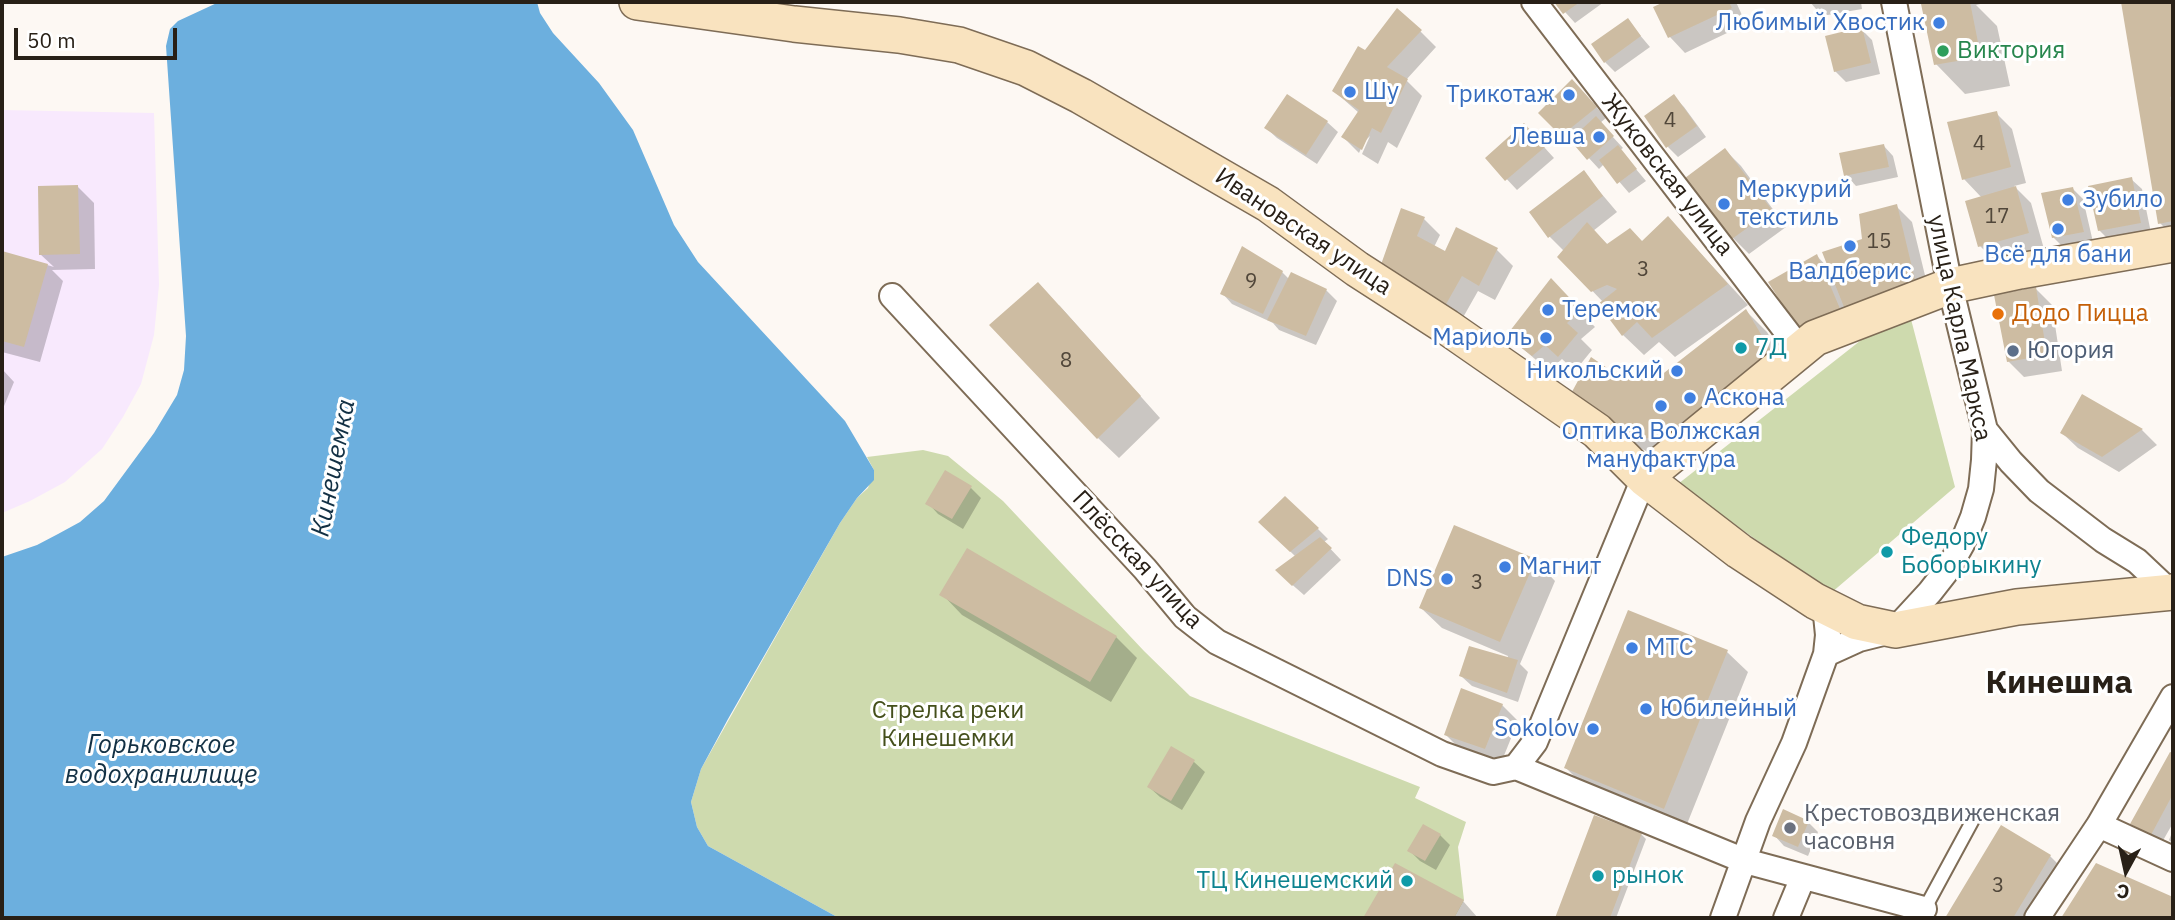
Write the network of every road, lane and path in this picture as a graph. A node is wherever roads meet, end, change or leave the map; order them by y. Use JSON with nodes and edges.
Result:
{"nodes":[{"id":1,"x":637,"y":2,"type":"edge"},
{"id":2,"x":1534,"y":2,"type":"edge"},
{"id":3,"x":1894,"y":2,"type":"edge"},
{"id":4,"x":2173,"y":244,"type":"edge"},
{"id":5,"x":1950,"y":286,"type":"junction"},
{"id":6,"x":892,"y":296,"type":"dead end"},
{"id":7,"x":1800,"y":349,"type":"junction"},
{"id":8,"x":1985,"y":430,"type":"junction"},
{"id":9,"x":1644,"y":478,"type":"junction"},
{"id":10,"x":2172,"y":592,"type":"edge"},
{"id":11,"x":1815,"y":601,"type":"junction"},
{"id":12,"x":1895,"y":631,"type":"junction"},
{"id":13,"x":1826,"y":654,"type":"junction"},
{"id":14,"x":2173,"y":697,"type":"edge"},
{"id":15,"x":1516,"y":767,"type":"junction"},
{"id":16,"x":1975,"y":817,"type":"dead end"},
{"id":17,"x":2099,"y":825,"type":"junction"},
{"id":18,"x":2173,"y":859,"type":"edge"},
{"id":19,"x":1745,"y":862,"type":"junction"},
{"id":20,"x":1802,"y":877,"type":"junction"},
{"id":21,"x":1922,"y":914,"type":"edge"},
{"id":22,"x":1723,"y":918,"type":"edge"},
{"id":23,"x":1786,"y":918,"type":"edge"},
{"id":24,"x":2038,"y":918,"type":"edge"}],
"edges":[{"from":1,"to":9,"type":"main road","name":"Ивановская улица"},
{"from":2,"to":7,"type":"street","name":"Жуковская улица"},
{"from":3,"to":5,"type":"street","name":"улица Карла Маркса"},
{"from":4,"to":5,"type":"main road"},
{"from":5,"to":7,"type":"main road"},
{"from":5,"to":8,"type":"street","name":"улица Карла Маркса"},
{"from":6,"to":15,"type":"street","name":"Плёсская улица"},
{"from":7,"to":9,"type":"main road"},
{"from":8,"to":10,"type":"street"},
{"from":8,"to":12,"type":"street","name":"улица Карла Маркса"},
{"from":9,"to":11,"type":"main road","name":"Ивановская улица"},
{"from":9,"to":15,"type":"street"},
{"from":10,"to":12,"type":"main road"},
{"from":11,"to":12,"type":"main road","name":"Ивановская улица"},
{"from":11,"to":13,"type":"street"},
{"from":12,"to":13,"type":"street"},
{"from":13,"to":19,"type":"street"},
{"from":14,"to":17,"type":"street"},
{"from":15,"to":19,"type":"street"},
{"from":16,"to":21,"type":"lane"},
{"from":17,"to":18,"type":"street"},
{"from":17,"to":24,"type":"street"},
{"from":19,"to":20,"type":"street"},
{"from":19,"to":22,"type":"street"},
{"from":20,"to":21,"type":"street"},
{"from":20,"to":23,"type":"street"}]}
